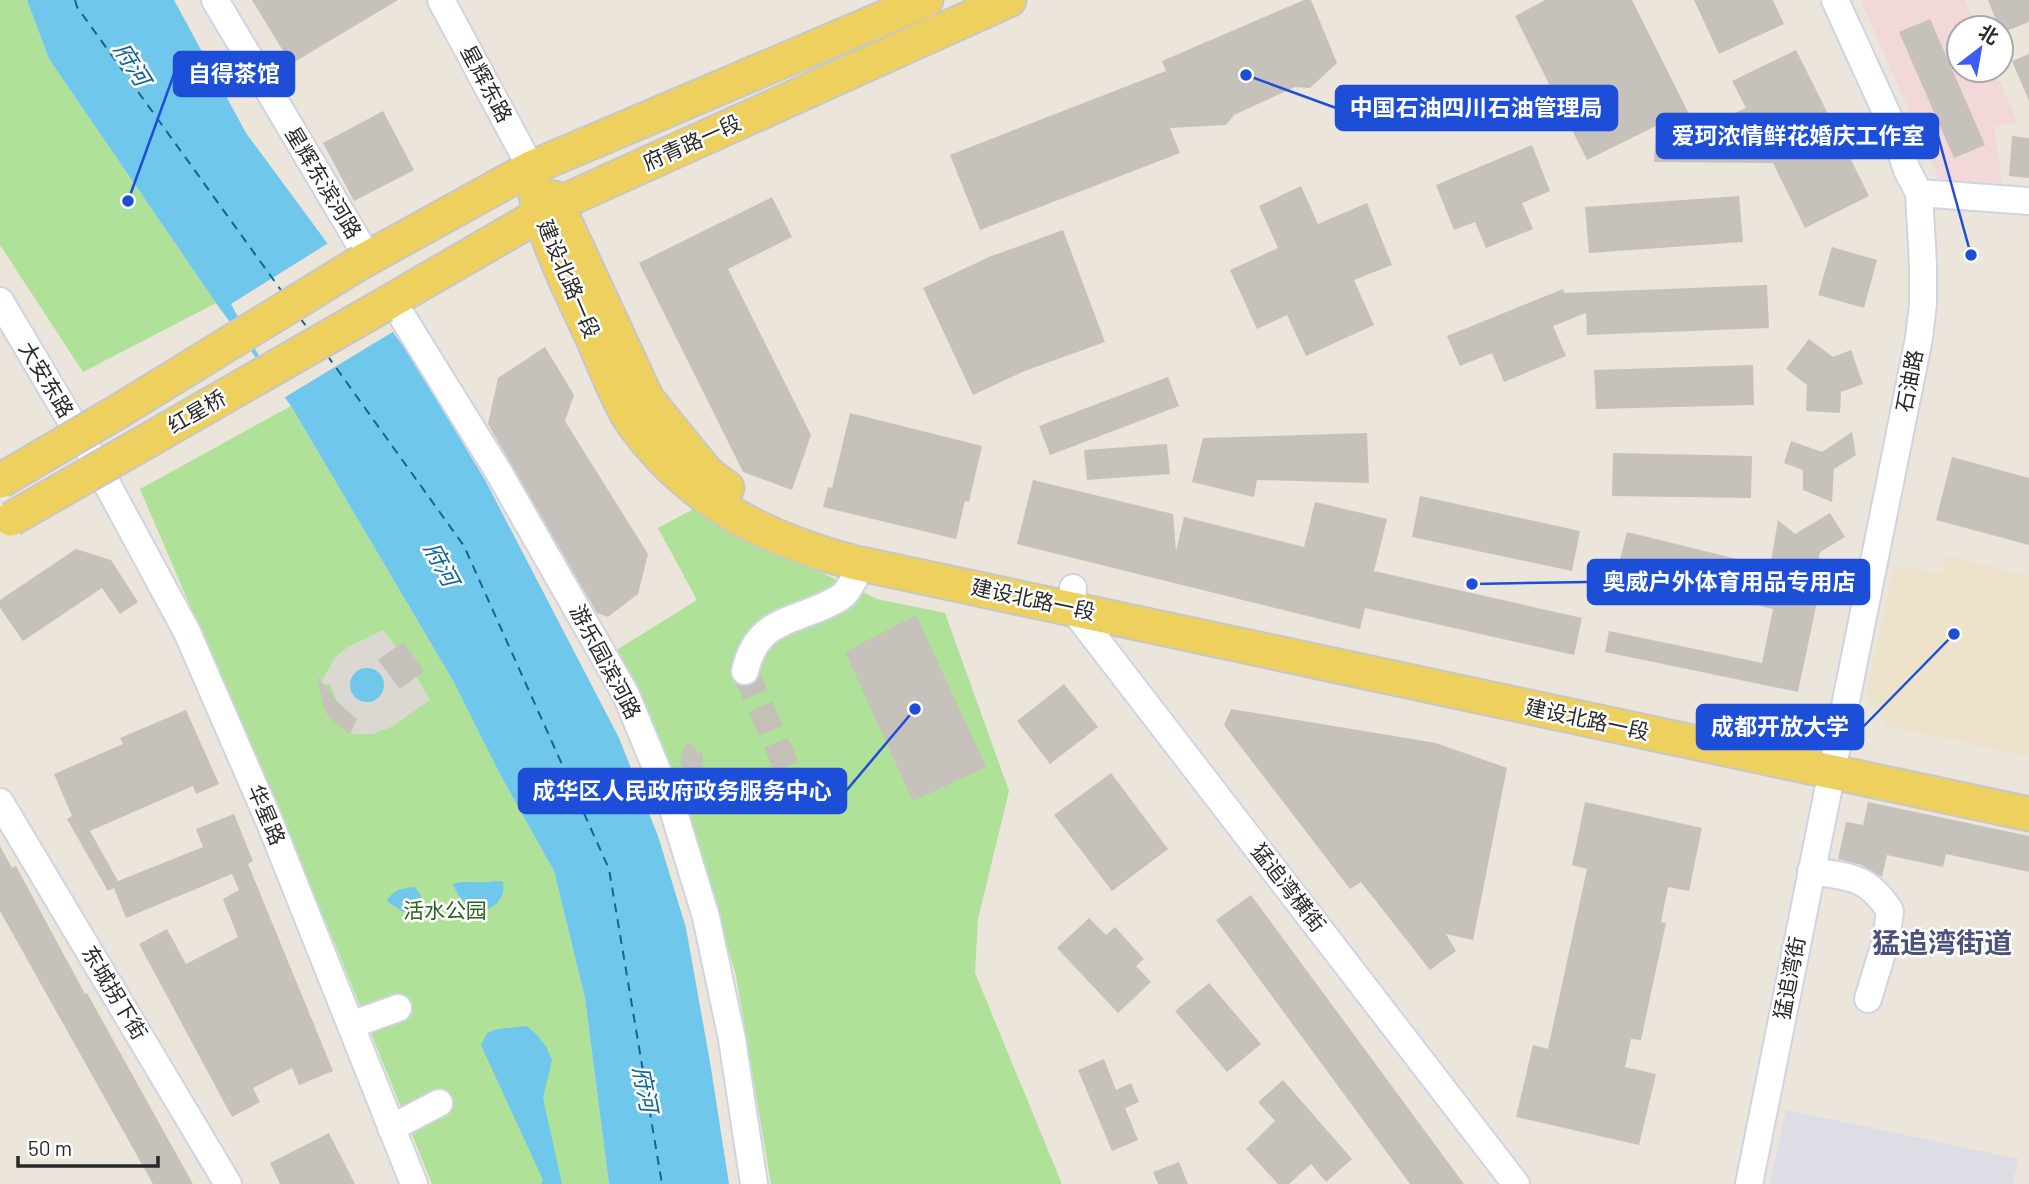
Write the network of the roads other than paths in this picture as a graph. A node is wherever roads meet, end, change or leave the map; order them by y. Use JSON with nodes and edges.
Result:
{"nodes":[{"id":1,"x":215,"y":0,"type":"edge"},
{"id":2,"x":442,"y":0,"type":"edge"},
{"id":3,"x":926,"y":0,"type":"edge"},
{"id":4,"x":1009,"y":0,"type":"edge"},
{"id":5,"x":1835,"y":0,"type":"edge"},
{"id":6,"x":531,"y":168,"type":"junction"},
{"id":7,"x":1919,"y":193,"type":"junction"},
{"id":8,"x":2029,"y":201,"type":"edge"},
{"id":9,"x":549,"y":208,"type":"junction"},
{"id":10,"x":364,"y":260,"type":"junction"},
{"id":11,"x":0,"y":301,"type":"edge"},
{"id":12,"x":388,"y":302,"type":"junction"},
{"id":13,"x":93,"y":458,"type":"joint"},
{"id":14,"x":0,"y":481,"type":"edge"},
{"id":15,"x":5,"y":522,"type":"edge"},
{"id":16,"x":852,"y":562,"type":"junction"},
{"id":17,"x":1073,"y":598,"type":"junction"},
{"id":18,"x":745,"y":671,"type":"dead end"},
{"id":19,"x":1832,"y":762,"type":"junction"},
{"id":20,"x":2029,"y":793,"type":"edge"},
{"id":21,"x":0,"y":802,"type":"edge"},
{"id":22,"x":2029,"y":814,"type":"edge"},
{"id":23,"x":1811,"y":871,"type":"junction"},
{"id":24,"x":1868,"y":999,"type":"dead end"},
{"id":25,"x":398,"y":1008,"type":"dead end"},
{"id":26,"x":351,"y":1025,"type":"junction"},
{"id":27,"x":439,"y":1103,"type":"dead end"},
{"id":28,"x":391,"y":1128,"type":"junction"},
{"id":29,"x":228,"y":1184,"type":"edge"},
{"id":30,"x":414,"y":1184,"type":"edge"},
{"id":31,"x":754,"y":1184,"type":"edge"},
{"id":32,"x":1516,"y":1184,"type":"edge"},
{"id":33,"x":1749,"y":1184,"type":"edge"}],
"edges":[{"from":1,"to":10,"type":"street","name":"星辉东滨河路"},
{"from":2,"to":6,"type":"street","name":"星辉东路"},
{"from":3,"to":6,"type":"main road","name":"府青路一段"},
{"from":4,"to":9,"type":"main road","name":"府青路一段"},
{"from":5,"to":7,"type":"street","name":"石油路"},
{"from":6,"to":9,"type":"main road","name":"建设北路一段"},
{"from":6,"to":10,"type":"main road","name":"府青路一段"},
{"from":7,"to":8,"type":"street"},
{"from":7,"to":19,"type":"street","name":"石油路"},
{"from":9,"to":12,"type":"main road","name":"府青路一段"},
{"from":9,"to":16,"type":"main road","name":"建设北路一段"},
{"from":9,"to":17,"type":"main road","name":"建设北路一段"},
{"from":10,"to":14,"type":"main road","name":"红星桥","bridge":true},
{"from":11,"to":13,"type":"street","name":"大安东路"},
{"from":12,"to":15,"type":"main road","name":"红星桥","bridge":true},
{"from":12,"to":31,"type":"street","name":"游乐园滨河路"},
{"from":13,"to":26,"type":"street","name":"华星路"},
{"from":16,"to":17,"type":"main road","name":"建设北路一段"},
{"from":16,"to":18,"type":"street"},
{"from":17,"to":19,"type":"main road","name":"建设北路一段"},
{"from":17,"to":32,"type":"street","name":"猛追湾横街"},
{"from":19,"to":20,"type":"main road","name":"建设北路一段"},
{"from":19,"to":22,"type":"main road","name":"建设北路一段"},
{"from":19,"to":23,"type":"street","name":"猛追湾街"},
{"from":21,"to":29,"type":"street","name":"东城拐下街"},
{"from":23,"to":24,"type":"street"},
{"from":23,"to":33,"type":"street","name":"猛追湾街"},
{"from":25,"to":26,"type":"street"},
{"from":26,"to":28,"type":"street","name":"华星路"},
{"from":27,"to":28,"type":"street"},
{"from":28,"to":30,"type":"street","name":"华星路"}]}
